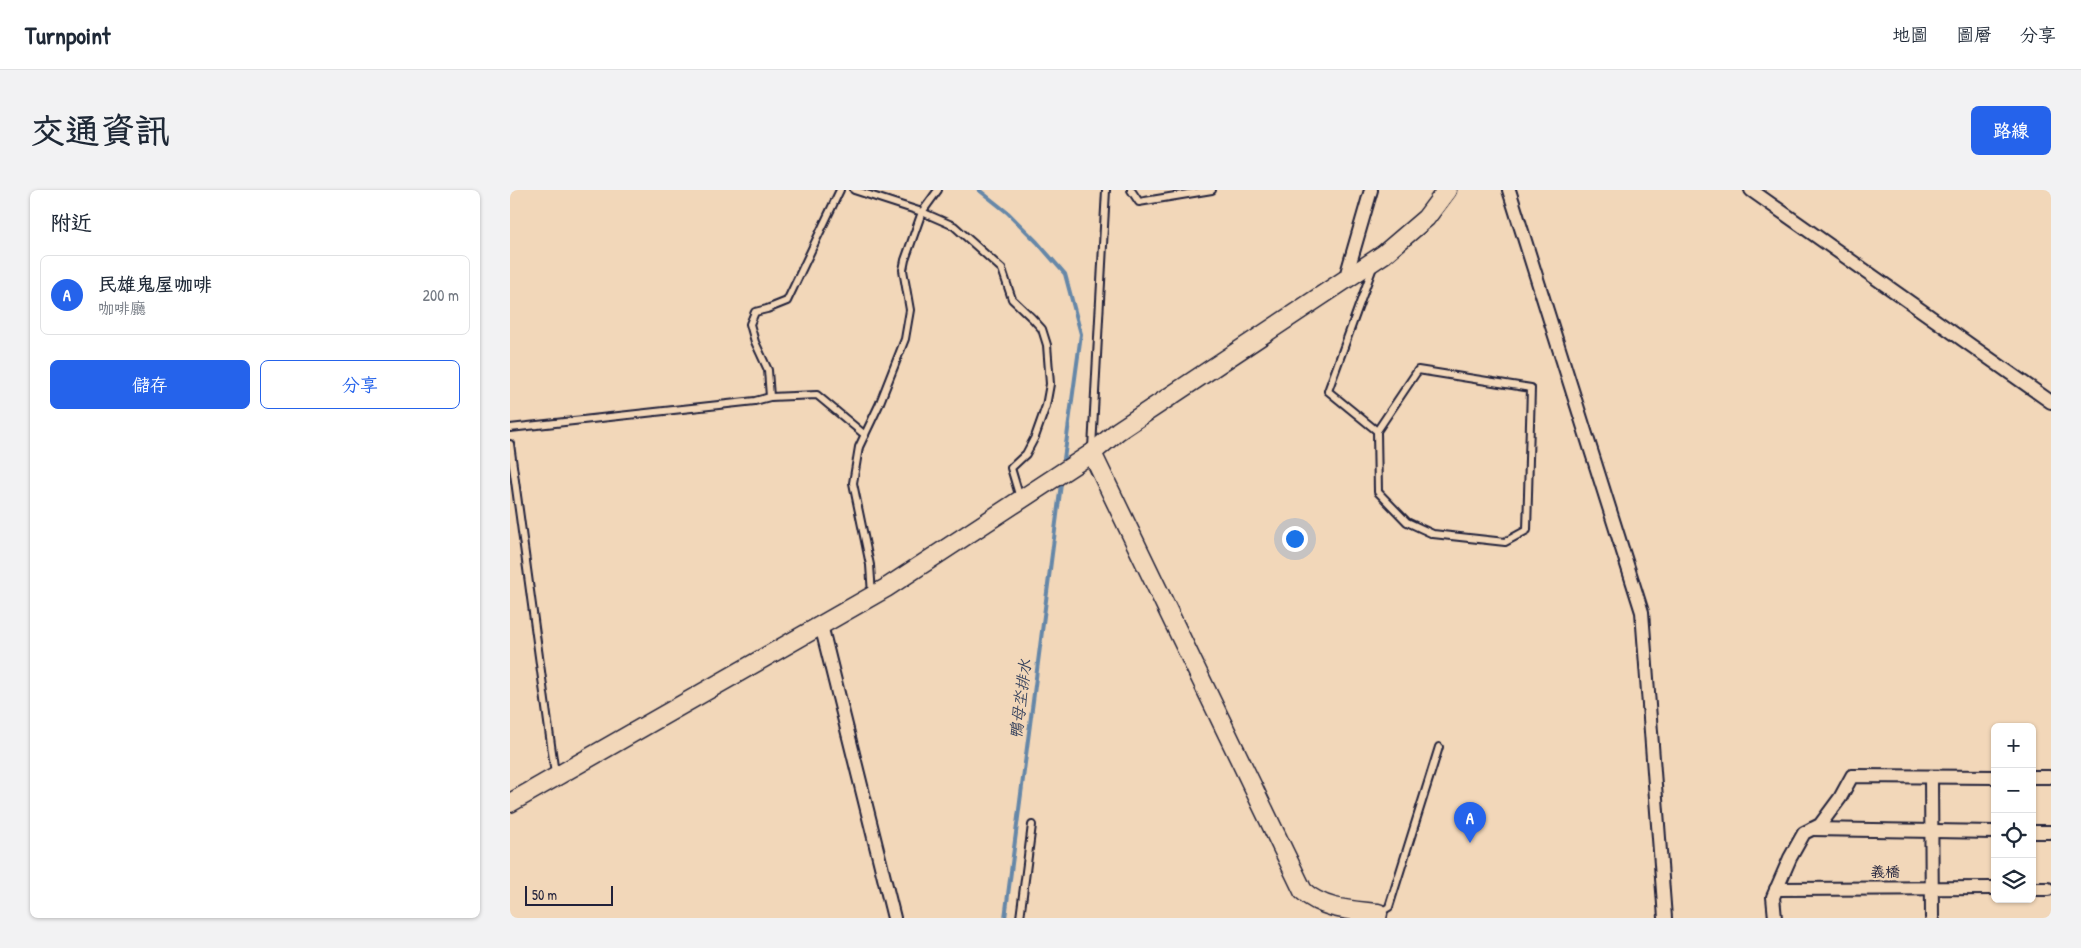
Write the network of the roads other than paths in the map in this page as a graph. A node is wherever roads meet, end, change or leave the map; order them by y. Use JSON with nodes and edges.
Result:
{"nodes":[{"id":1,"x":840,"y":190,"type":"edge"},
{"id":2,"x":854,"y":190,"type":"edge"},
{"id":3,"x":938,"y":190,"type":"edge"},
{"id":4,"x":1106,"y":190,"type":"edge"},
{"id":5,"x":1131,"y":190,"type":"edge"},
{"id":6,"x":1212,"y":190,"type":"edge"},
{"id":7,"x":1370,"y":190,"type":"edge"},
{"id":8,"x":1447,"y":190,"type":"edge"},
{"id":9,"x":1509,"y":190,"type":"edge"},
{"id":10,"x":1752,"y":190,"type":"edge"},
{"id":11,"x":922,"y":212,"type":"junction"},
{"id":12,"x":1376,"y":259,"type":"junction"},
{"id":13,"x":1345,"y":280,"type":"junction"},
{"id":14,"x":770,"y":397,"type":"junction"},
{"id":15,"x":2051,"y":402,"type":"edge"},
{"id":16,"x":510,"y":428,"type":"edge"},
{"id":17,"x":1377,"y":431,"type":"junction"},
{"id":18,"x":865,"y":435,"type":"junction"},
{"id":19,"x":510,"y":444,"type":"edge"},
{"id":20,"x":1092,"y":453,"type":"junction"},
{"id":21,"x":1020,"y":499,"type":"junction"},
{"id":22,"x":872,"y":596,"type":"junction"},
{"id":23,"x":821,"y":625,"type":"junction"},
{"id":24,"x":1439,"y":747,"type":"dead end"},
{"id":25,"x":1931,"y":777,"type":"junction"},
{"id":26,"x":1991,"y":777,"type":"edge"},
{"id":27,"x":2036,"y":777,"type":"edge"},
{"id":28,"x":2049,"y":777,"type":"dead end"},
{"id":29,"x":556,"y":778,"type":"junction"},
{"id":30,"x":510,"y":803,"type":"edge"},
{"id":31,"x":1032,"y":825,"type":"dead end"},
{"id":32,"x":1811,"y":829,"type":"junction"},
{"id":33,"x":1931,"y":832,"type":"junction"},
{"id":34,"x":1991,"y":832,"type":"edge"},
{"id":35,"x":2036,"y":832,"type":"edge"},
{"id":36,"x":2050,"y":832,"type":"edge"},
{"id":37,"x":1932,"y":888,"type":"junction"},
{"id":38,"x":1991,"y":888,"type":"edge"},
{"id":39,"x":1776,"y":889,"type":"junction"},
{"id":40,"x":2036,"y":889,"type":"edge"},
{"id":41,"x":2048,"y":889,"type":"dead end"},
{"id":42,"x":1378,"y":916,"type":"edge"},
{"id":43,"x":894,"y":918,"type":"edge"},
{"id":44,"x":1020,"y":918,"type":"edge"},
{"id":45,"x":1665,"y":918,"type":"edge"},
{"id":46,"x":1775,"y":918,"type":"edge"},
{"id":47,"x":1932,"y":918,"type":"edge"}],
"edges":[{"from":1,"to":14,"type":"lane"},
{"from":2,"to":11,"type":"lane"},
{"from":3,"to":11,"type":"lane"},
{"from":4,"to":20,"type":"lane"},
{"from":5,"to":6,"type":"lane"},
{"from":7,"to":13,"type":"street"},
{"from":8,"to":12,"type":"street"},
{"from":9,"to":45,"type":"street"},
{"from":10,"to":15,"type":"street"},
{"from":11,"to":18,"type":"lane"},
{"from":11,"to":21,"type":"lane"},
{"from":12,"to":13,"type":"street"},
{"from":12,"to":17,"type":"lane"},
{"from":13,"to":20,"type":"street"},
{"from":14,"to":16,"type":"lane"},
{"from":14,"to":18,"type":"lane"},
{"from":17,"to":17,"type":"lane"},
{"from":18,"to":22,"type":"lane"},
{"from":19,"to":29,"type":"lane"},
{"from":20,"to":21,"type":"street"},
{"from":20,"to":42,"type":"street"},
{"from":21,"to":22,"type":"street"},
{"from":22,"to":23,"type":"street"},
{"from":23,"to":29,"type":"street"},
{"from":23,"to":43,"type":"street"},
{"from":24,"to":42,"type":"lane"},
{"from":25,"to":26,"type":"street"},
{"from":25,"to":32,"type":"street"},
{"from":25,"to":33,"type":"street"},
{"from":27,"to":28,"type":"street"},
{"from":29,"to":30,"type":"street"},
{"from":31,"to":44,"type":"lane"},
{"from":32,"to":33,"type":"street"},
{"from":32,"to":39,"type":"street"},
{"from":33,"to":34,"type":"street"},
{"from":33,"to":37,"type":"street"},
{"from":35,"to":36,"type":"street"},
{"from":37,"to":38,"type":"street","name":"義橋"},
{"from":37,"to":39,"type":"street","name":"義橋"},
{"from":37,"to":47,"type":"street"},
{"from":39,"to":46,"type":"street"},
{"from":40,"to":41,"type":"street"}]}
